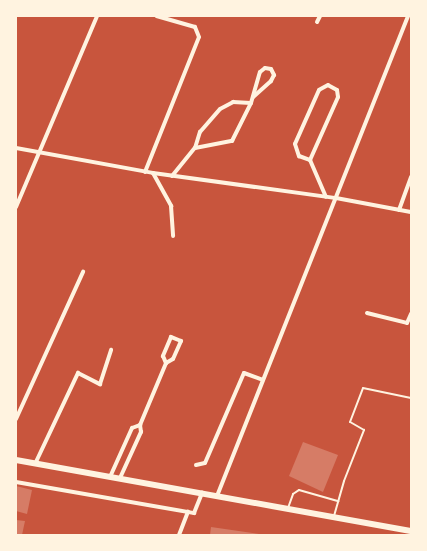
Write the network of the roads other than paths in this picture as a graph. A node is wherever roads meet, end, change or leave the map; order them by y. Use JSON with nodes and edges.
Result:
{"nodes":[{"id":1,"x":97,"y":16,"type":"edge"},
{"id":2,"x":157,"y":16,"type":"edge"},
{"id":3,"x":320,"y":16,"type":"edge"},
{"id":4,"x":408,"y":16,"type":"edge"},
{"id":5,"x":317,"y":22,"type":"dead end"},
{"id":6,"x":253,"y":97,"type":"junction"},
{"id":7,"x":251,"y":103,"type":"junction"},
{"id":8,"x":16,"y":148,"type":"edge"},
{"id":9,"x":194,"y":148,"type":"junction"},
{"id":10,"x":41,"y":152,"type":"junction"},
{"id":11,"x":310,"y":160,"type":"junction"},
{"id":12,"x":145,"y":172,"type":"junction"},
{"id":13,"x":153,"y":173,"type":"junction"},
{"id":14,"x":172,"y":176,"type":"junction"},
{"id":15,"x":411,"y":177,"type":"edge"},
{"id":16,"x":326,"y":197,"type":"junction"},
{"id":17,"x":336,"y":198,"type":"junction"},
{"id":18,"x":16,"y":207,"type":"edge"},
{"id":19,"x":399,"y":210,"type":"junction"},
{"id":20,"x":411,"y":212,"type":"edge"},
{"id":21,"x":173,"y":236,"type":"dead end"},
{"id":22,"x":83,"y":272,"type":"dead end"},
{"id":23,"x":366,"y":313,"type":"dead end"},
{"id":24,"x":411,"y":314,"type":"edge"},
{"id":25,"x":111,"y":350,"type":"dead end"},
{"id":26,"x":166,"y":363,"type":"junction"},
{"id":27,"x":263,"y":380,"type":"junction"},
{"id":28,"x":411,"y":398,"type":"edge"},
{"id":29,"x":16,"y":419,"type":"edge"},
{"id":30,"x":140,"y":424,"type":"junction"},
{"id":31,"x":16,"y":460,"type":"edge"},
{"id":32,"x":35,"y":464,"type":"junction"},
{"id":33,"x":196,"y":465,"type":"dead end"},
{"id":34,"x":110,"y":477,"type":"junction"},
{"id":35,"x":120,"y":478,"type":"junction"},
{"id":36,"x":16,"y":482,"type":"edge"},
{"id":37,"x":202,"y":493,"type":"junction"},
{"id":38,"x":217,"y":496,"type":"junction"},
{"id":39,"x":338,"y":501,"type":"junction"},
{"id":40,"x":288,"y":508,"type":"junction"},
{"id":41,"x":188,"y":512,"type":"junction"},
{"id":42,"x":334,"y":516,"type":"junction"},
{"id":43,"x":411,"y":531,"type":"edge"},
{"id":44,"x":179,"y":535,"type":"edge"}],
"edges":[{"from":1,"to":10,"type":"street"},
{"from":2,"to":12,"type":"street"},
{"from":3,"to":5,"type":"street"},
{"from":4,"to":17,"type":"street"},
{"from":6,"to":6,"type":"street"},
{"from":6,"to":7,"type":"street"},
{"from":7,"to":9,"type":"street"},
{"from":7,"to":9,"type":"street"},
{"from":8,"to":10,"type":"street"},
{"from":9,"to":14,"type":"street"},
{"from":10,"to":12,"type":"street"},
{"from":10,"to":18,"type":"street"},
{"from":11,"to":11,"type":"street"},
{"from":11,"to":16,"type":"street"},
{"from":12,"to":13,"type":"street"},
{"from":13,"to":14,"type":"street"},
{"from":13,"to":21,"type":"street"},
{"from":14,"to":16,"type":"street"},
{"from":15,"to":19,"type":"street"},
{"from":16,"to":17,"type":"street"},
{"from":17,"to":19,"type":"street"},
{"from":17,"to":27,"type":"street"},
{"from":19,"to":20,"type":"street"},
{"from":22,"to":29,"type":"street"},
{"from":23,"to":24,"type":"street"},
{"from":25,"to":32,"type":"street"},
{"from":26,"to":26,"type":"street"},
{"from":26,"to":30,"type":"street"},
{"from":27,"to":33,"type":"street"},
{"from":27,"to":38,"type":"street"},
{"from":28,"to":39,"type":"lane"},
{"from":30,"to":34,"type":"street"},
{"from":30,"to":35,"type":"street"},
{"from":31,"to":32,"type":"main road"},
{"from":32,"to":34,"type":"main road"},
{"from":34,"to":35,"type":"main road"},
{"from":35,"to":37,"type":"main road"},
{"from":36,"to":41,"type":"street"},
{"from":37,"to":38,"type":"main road"},
{"from":37,"to":41,"type":"street"},
{"from":38,"to":40,"type":"main road"},
{"from":39,"to":40,"type":"lane"},
{"from":39,"to":42,"type":"lane"},
{"from":40,"to":42,"type":"main road"},
{"from":41,"to":44,"type":"street"},
{"from":42,"to":43,"type":"main road"}]}
